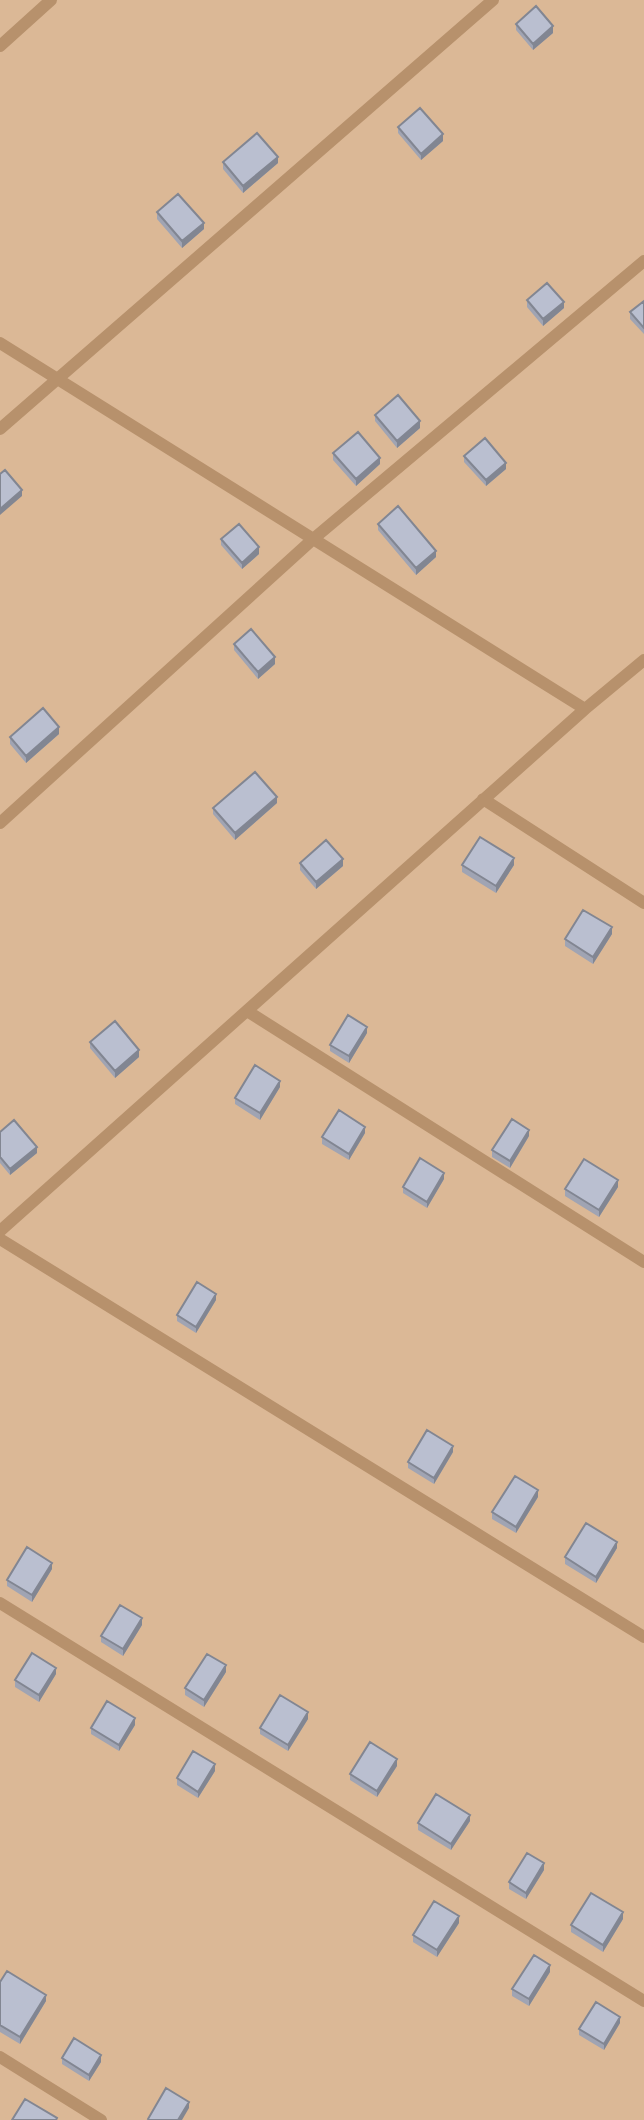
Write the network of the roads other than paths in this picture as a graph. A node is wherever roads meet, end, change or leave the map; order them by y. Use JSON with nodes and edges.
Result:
{"nodes":[{"id":1,"x":51,"y":0,"type":"edge"},
{"id":2,"x":493,"y":0,"type":"edge"},
{"id":3,"x":0,"y":46,"type":"edge"},
{"id":4,"x":644,"y":261,"type":"edge"},
{"id":5,"x":0,"y":343,"type":"edge"},
{"id":6,"x":56,"y":378,"type":"junction"},
{"id":7,"x":0,"y":429,"type":"edge"},
{"id":8,"x":312,"y":540,"type":"junction"},
{"id":9,"x":644,"y":660,"type":"edge"},
{"id":10,"x":585,"y":709,"type":"junction"},
{"id":11,"x":483,"y":799,"type":"junction"},
{"id":12,"x":0,"y":823,"type":"edge"},
{"id":13,"x":644,"y":903,"type":"edge"},
{"id":14,"x":247,"y":1011,"type":"junction"},
{"id":15,"x":0,"y":1231,"type":"edge"},
{"id":16,"x":0,"y":1239,"type":"edge"},
{"id":17,"x":644,"y":1262,"type":"edge"},
{"id":18,"x":0,"y":1603,"type":"edge"},
{"id":19,"x":644,"y":1637,"type":"edge"},
{"id":20,"x":644,"y":2001,"type":"edge"},
{"id":21,"x":0,"y":2057,"type":"edge"},
{"id":22,"x":101,"y":2120,"type":"edge"}],
"edges":[{"from":1,"to":3,"type":"lane"},
{"from":2,"to":6,"type":"lane"},
{"from":4,"to":8,"type":"lane"},
{"from":5,"to":6,"type":"lane"},
{"from":6,"to":7,"type":"lane"},
{"from":6,"to":8,"type":"lane"},
{"from":8,"to":10,"type":"lane"},
{"from":8,"to":12,"type":"lane"},
{"from":9,"to":10,"type":"lane"},
{"from":10,"to":11,"type":"lane"},
{"from":11,"to":13,"type":"lane"},
{"from":11,"to":14,"type":"lane"},
{"from":14,"to":15,"type":"lane"},
{"from":14,"to":17,"type":"lane"},
{"from":16,"to":19,"type":"lane"},
{"from":18,"to":20,"type":"lane"},
{"from":21,"to":22,"type":"lane"}]}
